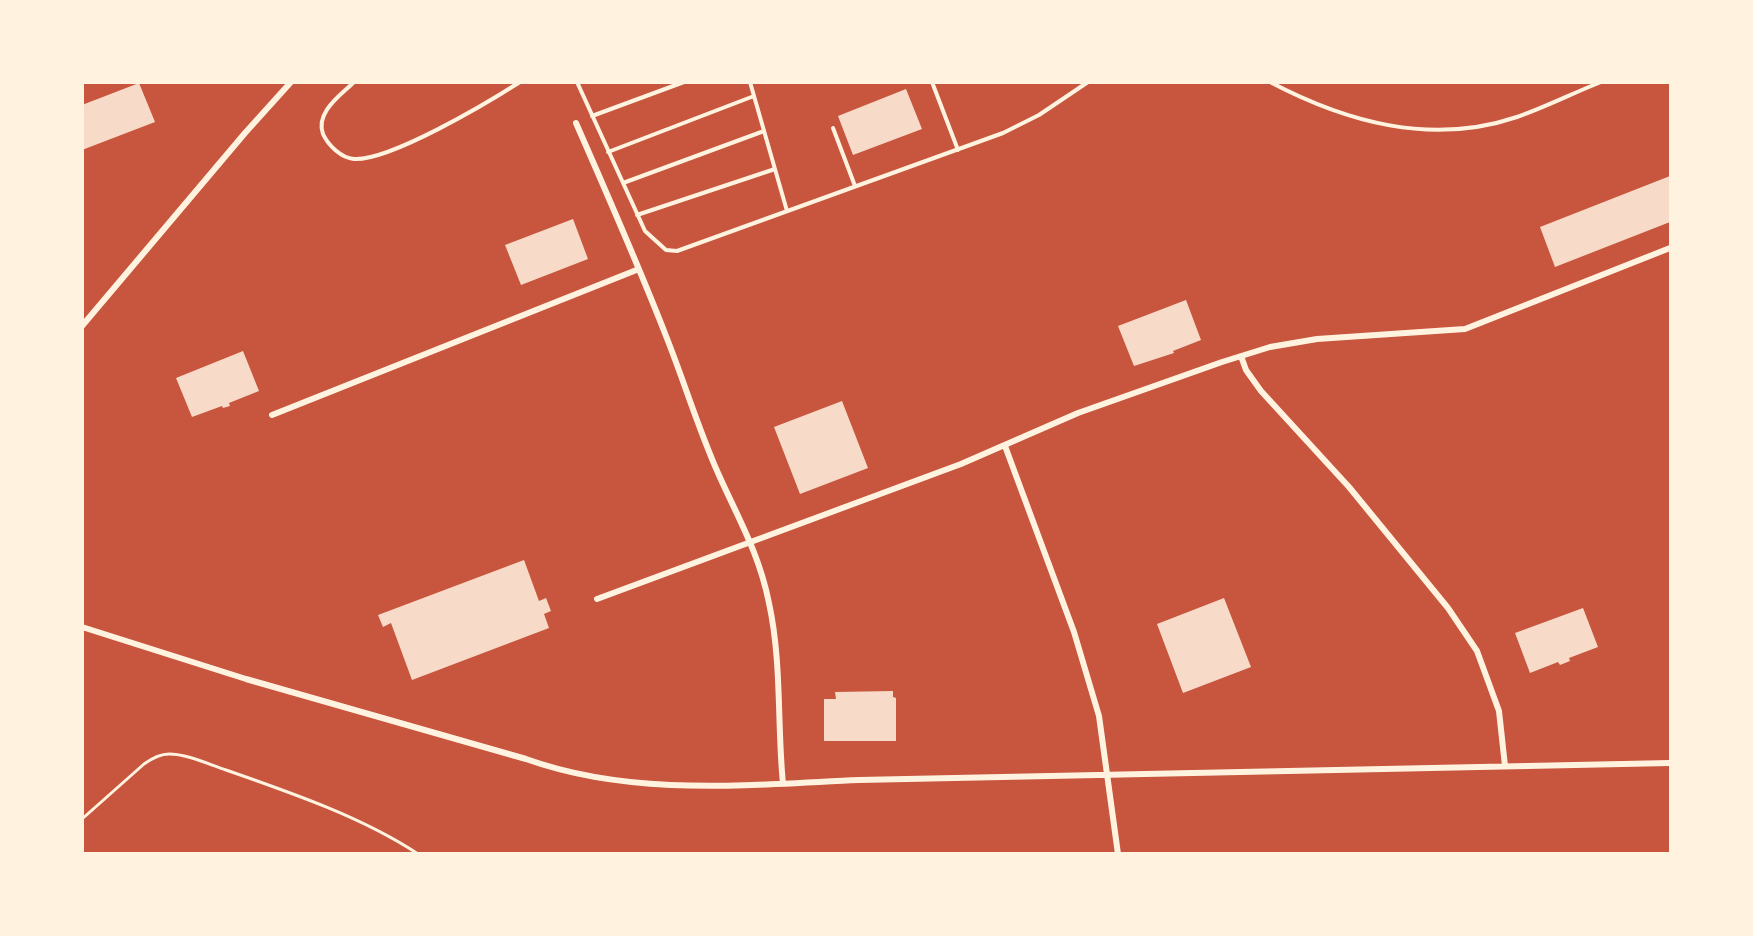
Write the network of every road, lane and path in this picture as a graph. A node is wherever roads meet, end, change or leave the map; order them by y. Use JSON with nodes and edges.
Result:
{"nodes":[{"id":1,"x":291,"y":82,"type":"edge"},
{"id":2,"x":354,"y":82,"type":"edge"},
{"id":3,"x":520,"y":82,"type":"edge"},
{"id":4,"x":577,"y":82,"type":"edge"},
{"id":5,"x":684,"y":82,"type":"edge"},
{"id":6,"x":750,"y":82,"type":"edge"},
{"id":7,"x":932,"y":82,"type":"edge"},
{"id":8,"x":1088,"y":82,"type":"edge"},
{"id":9,"x":1270,"y":82,"type":"edge"},
{"id":10,"x":1580,"y":82,"type":"edge"},
{"id":11,"x":1601,"y":82,"type":"edge"},
{"id":12,"x":1585,"y":88,"type":"junction"},
{"id":13,"x":754,"y":96,"type":"junction"},
{"id":14,"x":592,"y":116,"type":"junction"},
{"id":15,"x":576,"y":123,"type":"dead end"},
{"id":16,"x":833,"y":128,"type":"dead end"},
{"id":17,"x":764,"y":131,"type":"junction"},
{"id":18,"x":958,"y":150,"type":"junction"},
{"id":19,"x":608,"y":152,"type":"junction"},
{"id":20,"x":775,"y":169,"type":"junction"},
{"id":21,"x":623,"y":183,"type":"junction"},
{"id":22,"x":855,"y":186,"type":"junction"},
{"id":23,"x":787,"y":211,"type":"junction"},
{"id":24,"x":638,"y":215,"type":"junction"},
{"id":25,"x":1671,"y":248,"type":"edge"},
{"id":26,"x":639,"y":269,"type":"junction"},
{"id":27,"x":82,"y":326,"type":"edge"},
{"id":28,"x":1241,"y":356,"type":"junction"},
{"id":29,"x":272,"y":415,"type":"dead end"},
{"id":30,"x":1005,"y":446,"type":"junction"},
{"id":31,"x":752,"y":542,"type":"junction"},
{"id":32,"x":597,"y":599,"type":"dead end"},
{"id":33,"x":82,"y":627,"type":"edge"},
{"id":34,"x":1671,"y":763,"type":"edge"},
{"id":35,"x":1505,"y":766,"type":"junction"},
{"id":36,"x":1108,"y":774,"type":"junction"},
{"id":37,"x":783,"y":784,"type":"junction"},
{"id":38,"x":82,"y":819,"type":"edge"},
{"id":39,"x":418,"y":854,"type":"edge"},
{"id":40,"x":1118,"y":854,"type":"edge"}],
"edges":[{"from":1,"to":27,"type":"street"},
{"from":2,"to":3,"type":"lane"},
{"from":4,"to":14,"type":"lane"},
{"from":5,"to":14,"type":"lane"},
{"from":6,"to":13,"type":"lane"},
{"from":7,"to":18,"type":"lane"},
{"from":8,"to":18,"type":"lane"},
{"from":9,"to":12,"type":"lane"},
{"from":10,"to":12,"type":"lane"},
{"from":11,"to":12,"type":"lane"},
{"from":13,"to":17,"type":"lane"},
{"from":13,"to":19,"type":"lane"},
{"from":14,"to":19,"type":"lane"},
{"from":15,"to":26,"type":"street"},
{"from":16,"to":22,"type":"lane"},
{"from":17,"to":20,"type":"lane"},
{"from":17,"to":21,"type":"lane"},
{"from":18,"to":22,"type":"lane"},
{"from":19,"to":21,"type":"lane"},
{"from":20,"to":23,"type":"lane"},
{"from":20,"to":24,"type":"lane"},
{"from":21,"to":24,"type":"lane"},
{"from":22,"to":23,"type":"lane"},
{"from":23,"to":24,"type":"lane"},
{"from":25,"to":28,"type":"street"},
{"from":26,"to":29,"type":"street"},
{"from":26,"to":31,"type":"street"},
{"from":28,"to":30,"type":"street"},
{"from":28,"to":35,"type":"street"},
{"from":30,"to":31,"type":"street"},
{"from":30,"to":36,"type":"street"},
{"from":31,"to":32,"type":"street"},
{"from":31,"to":37,"type":"street"},
{"from":33,"to":37,"type":"street"},
{"from":34,"to":35,"type":"street"},
{"from":35,"to":36,"type":"street"},
{"from":36,"to":37,"type":"street"},
{"from":36,"to":40,"type":"street"},
{"from":38,"to":39,"type":"path"}]}
